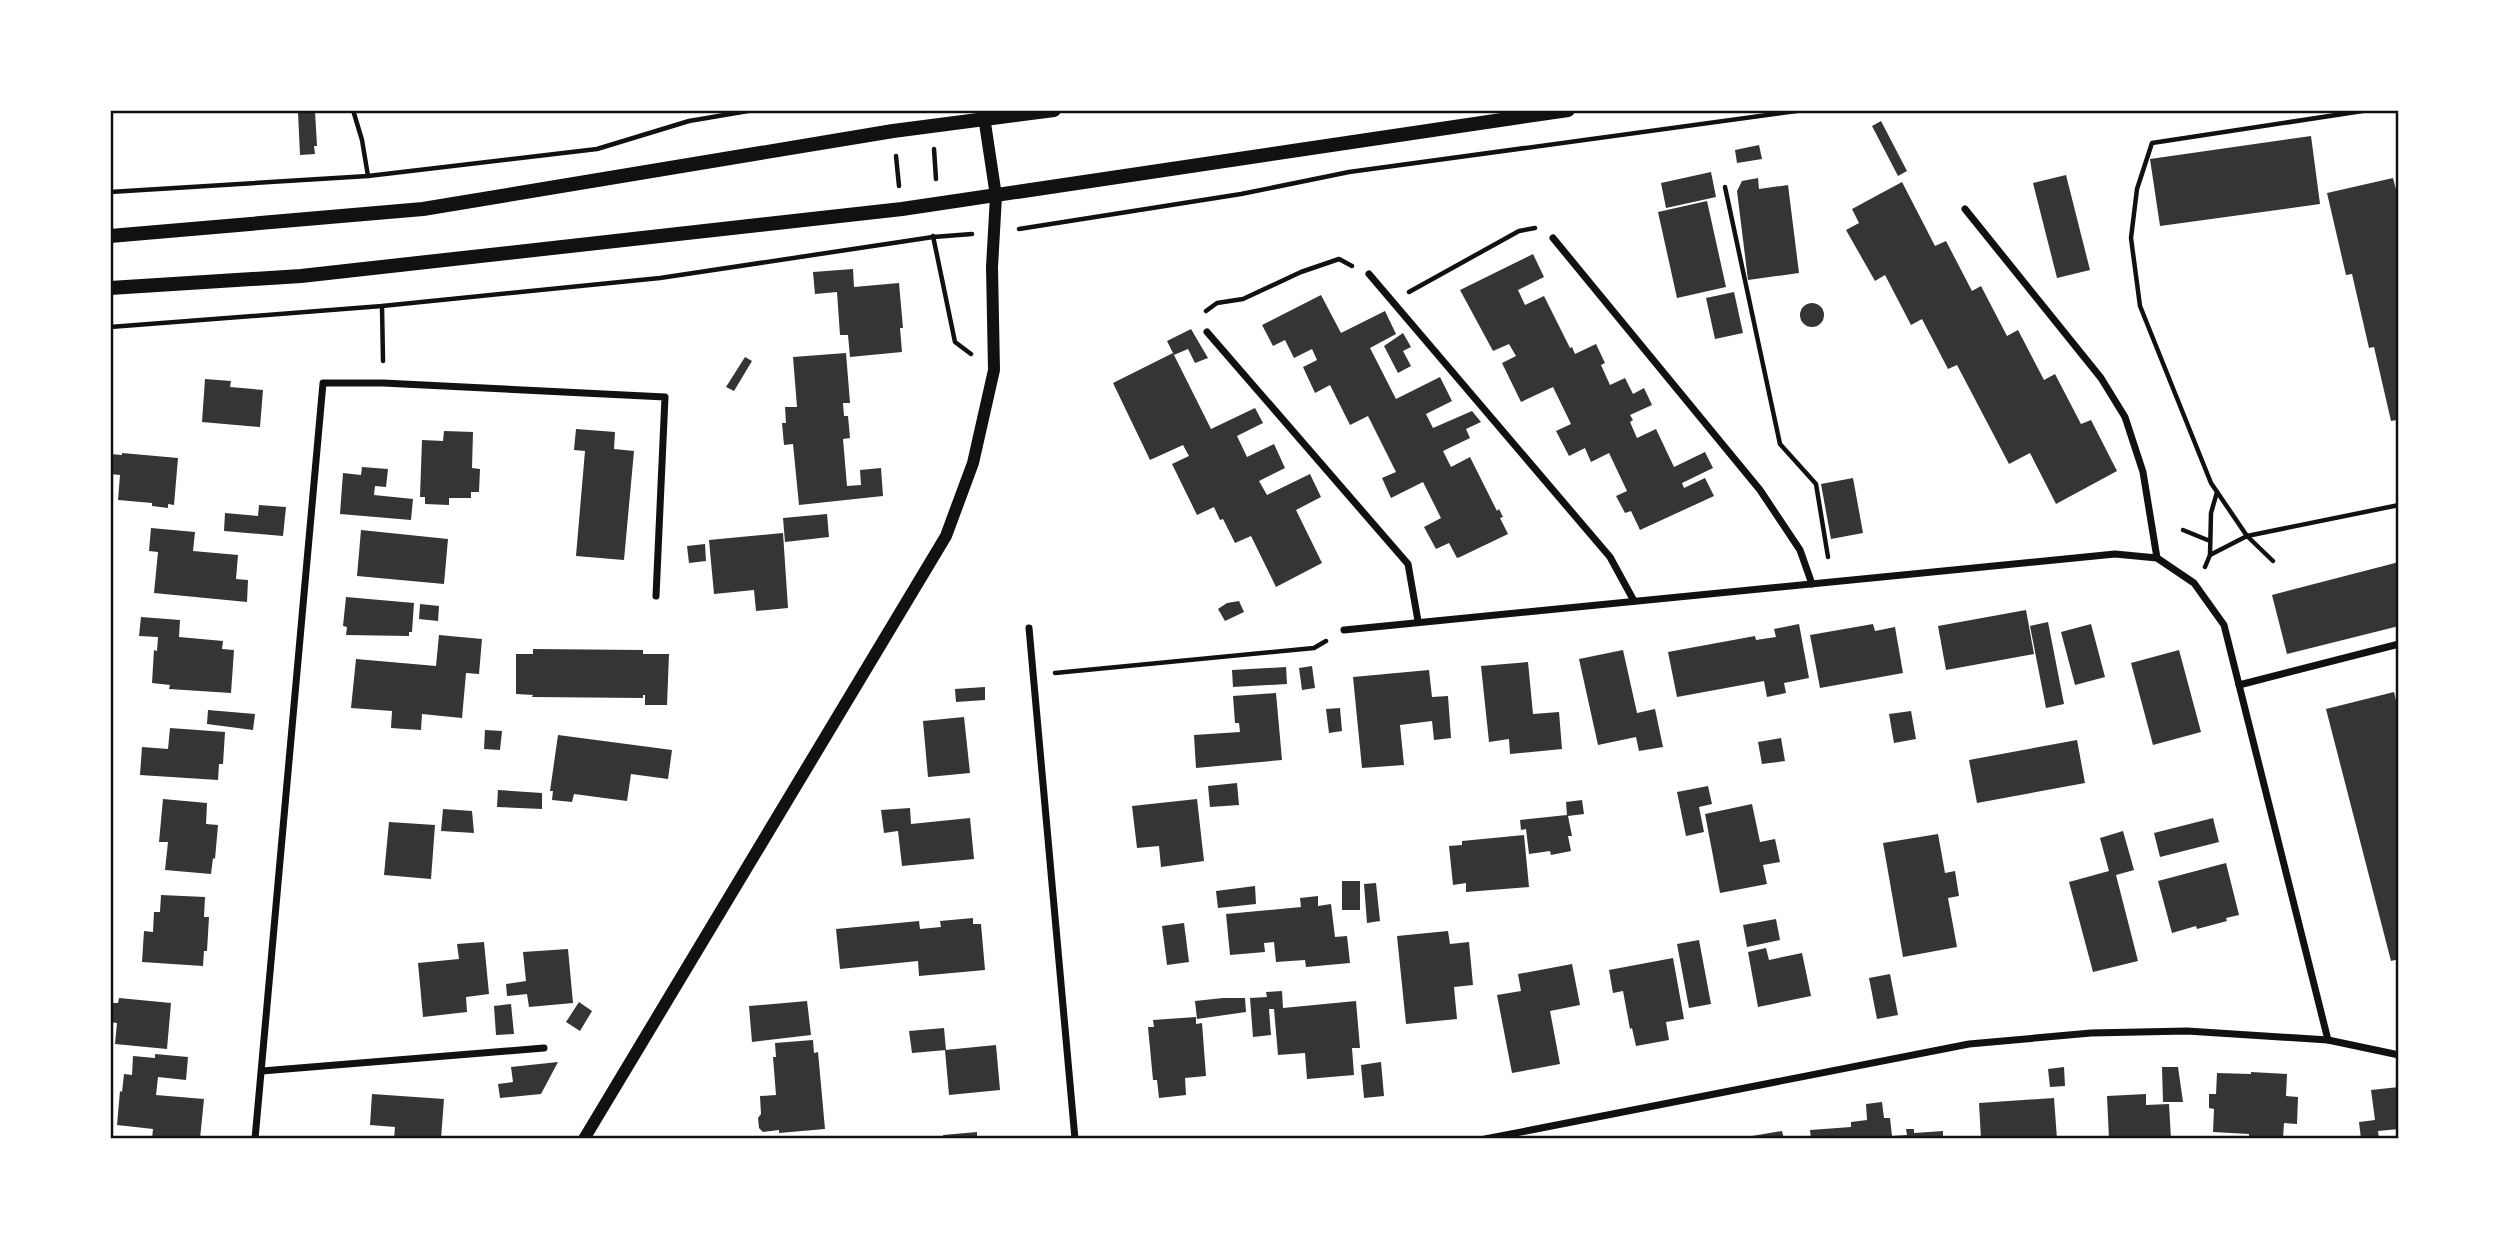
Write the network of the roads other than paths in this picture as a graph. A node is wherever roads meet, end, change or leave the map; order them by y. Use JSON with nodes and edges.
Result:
{"nodes":[{"id":1,"x":1054,"y":110,"type":"edge"},
{"id":2,"x":1567,"y":110,"type":"edge"},
{"id":3,"x":984,"y":115,"type":"edge"},
{"id":4,"x":996,"y":196,"type":"junction"},
{"id":5,"x":1965,"y":209,"type":"dead end"},
{"id":6,"x":110,"y":236,"type":"edge"},
{"id":7,"x":1553,"y":239,"type":"road end"},
{"id":8,"x":1369,"y":274,"type":"road end"},
{"id":9,"x":110,"y":288,"type":"edge"},
{"id":10,"x":1207,"y":332,"type":"road end"},
{"id":11,"x":2157,"y":558,"type":"junction"},
{"id":12,"x":1812,"y":584,"type":"junction"},
{"id":13,"x":656,"y":596,"type":"dead end"},
{"id":14,"x":1634,"y":601,"type":"junction"},
{"id":15,"x":1418,"y":621,"type":"junction"},
{"id":16,"x":1028,"y":628,"type":"dead end"},
{"id":17,"x":1344,"y":630,"type":"road end"},
{"id":18,"x":2399,"y":644,"type":"edge"},
{"id":19,"x":2239,"y":685,"type":"junction"},
{"id":20,"x":2328,"y":1040,"type":"junction"},
{"id":21,"x":544,"y":1048,"type":"dead end"},
{"id":22,"x":2399,"y":1055,"type":"edge"},
{"id":23,"x":262,"y":1071,"type":"junction"},
{"id":24,"x":256,"y":1139,"type":"edge"},
{"id":25,"x":584,"y":1139,"type":"edge"},
{"id":26,"x":1075,"y":1139,"type":"edge"},
{"id":27,"x":1485,"y":1139,"type":"edge"}],
"edges":[{"from":1,"to":3,"type":"main road"},
{"from":2,"to":4,"type":"main road"},
{"from":3,"to":4,"type":"street"},
{"from":3,"to":6,"type":"main road"},
{"from":4,"to":9,"type":"main road"},
{"from":4,"to":25,"type":"street"},
{"from":5,"to":11,"type":"street"},
{"from":7,"to":12,"type":"street"},
{"from":8,"to":14,"type":"street"},
{"from":10,"to":15,"type":"street"},
{"from":11,"to":12,"type":"street"},
{"from":11,"to":19,"type":"street"},
{"from":12,"to":14,"type":"street"},
{"from":13,"to":23,"type":"street"},
{"from":14,"to":15,"type":"street"},
{"from":15,"to":17,"type":"street"},
{"from":16,"to":26,"type":"street"},
{"from":18,"to":19,"type":"street"},
{"from":19,"to":20,"type":"street"},
{"from":20,"to":22,"type":"street"},
{"from":20,"to":27,"type":"street"},
{"from":21,"to":23,"type":"street"},
{"from":23,"to":24,"type":"street"}]}
